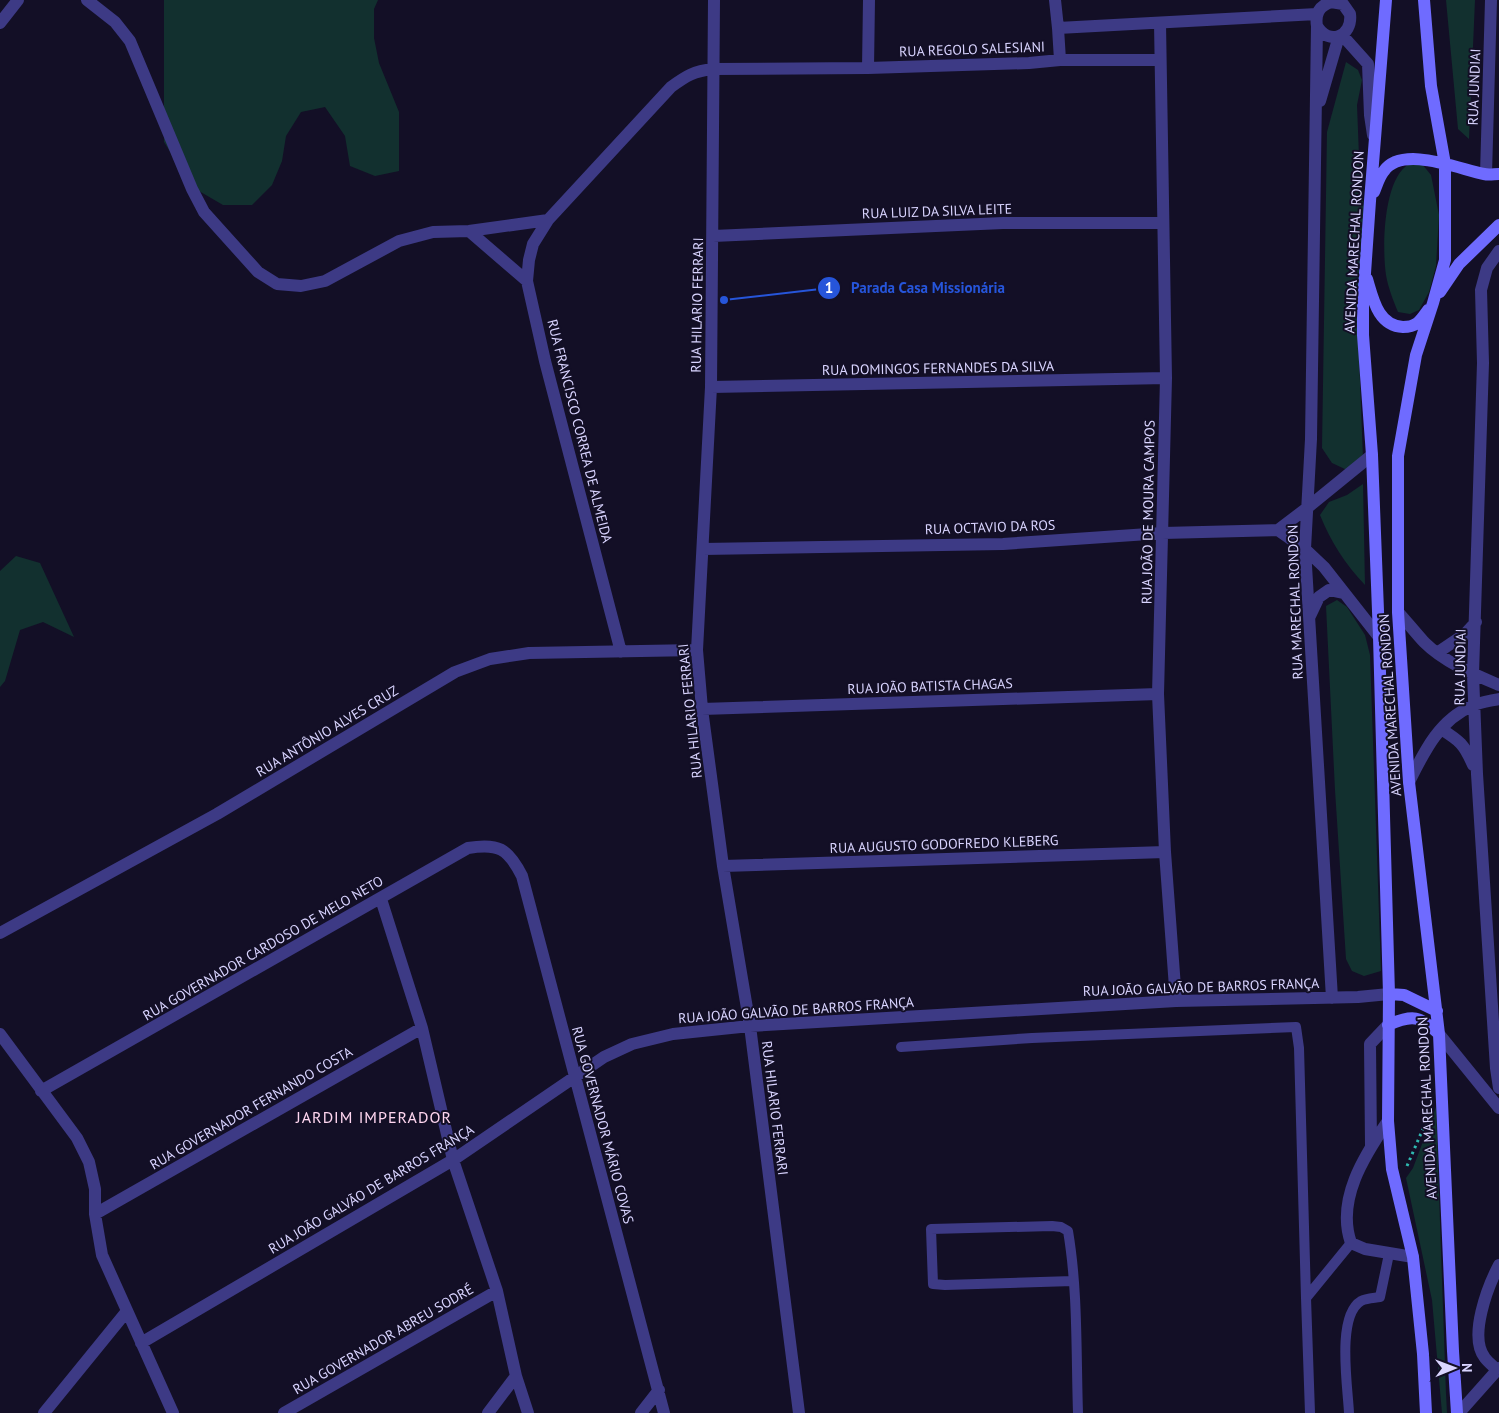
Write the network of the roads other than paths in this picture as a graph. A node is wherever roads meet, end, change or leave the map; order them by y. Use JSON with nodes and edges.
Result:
{"nodes":[{"id":1,"x":18,"y":0,"type":"edge"},
{"id":2,"x":87,"y":0,"type":"edge"},
{"id":3,"x":714,"y":0,"type":"edge"},
{"id":4,"x":869,"y":0,"type":"edge"},
{"id":5,"x":1055,"y":0,"type":"edge"},
{"id":6,"x":1386,"y":0,"type":"edge"},
{"id":7,"x":1424,"y":0,"type":"edge"},
{"id":8,"x":1491,"y":0,"type":"edge"},
{"id":9,"x":1349,"y":4,"type":"edge"},
{"id":10,"x":1317,"y":20,"type":"junction"},
{"id":11,"x":0,"y":23,"type":"edge"},
{"id":12,"x":1160,"y":23,"type":"junction"},
{"id":13,"x":1058,"y":28,"type":"junction"},
{"id":14,"x":1341,"y":35,"type":"junction"},
{"id":15,"x":1060,"y":60,"type":"junction"},
{"id":16,"x":1160,"y":60,"type":"junction"},
{"id":17,"x":868,"y":68,"type":"junction"},
{"id":18,"x":713,"y":69,"type":"junction"},
{"id":19,"x":1316,"y":115,"type":"junction"},
{"id":20,"x":1374,"y":148,"type":"junction"},
{"id":21,"x":1446,"y":164,"type":"junction"},
{"id":22,"x":1493,"y":174,"type":"edge"},
{"id":23,"x":1370,"y":201,"type":"junction"},
{"id":24,"x":548,"y":220,"type":"junction"},
{"id":25,"x":1163,"y":224,"type":"junction"},
{"id":26,"x":1499,"y":225,"type":"edge"},
{"id":27,"x":469,"y":231,"type":"junction"},
{"id":28,"x":713,"y":236,"type":"junction"},
{"id":29,"x":1499,"y":251,"type":"edge"},
{"id":30,"x":1365,"y":272,"type":"junction"},
{"id":31,"x":527,"y":281,"type":"junction"},
{"id":32,"x":1433,"y":303,"type":"junction"},
{"id":33,"x":1166,"y":378,"type":"junction"},
{"id":34,"x":711,"y":388,"type":"junction"},
{"id":35,"x":1372,"y":455,"type":"junction"},
{"id":36,"x":1307,"y":508,"type":"junction"},
{"id":37,"x":1278,"y":530,"type":"junction"},
{"id":38,"x":1163,"y":533,"type":"junction"},
{"id":39,"x":703,"y":549,"type":"junction"},
{"id":40,"x":1305,"y":549,"type":"junction"},
{"id":41,"x":1343,"y":593,"type":"junction"},
{"id":42,"x":1398,"y":612,"type":"junction"},
{"id":43,"x":1309,"y":616,"type":"junction"},
{"id":44,"x":1476,"y":622,"type":"junction"},
{"id":45,"x":1378,"y":637,"type":"junction"},
{"id":46,"x":697,"y":650,"type":"junction"},
{"id":47,"x":621,"y":652,"type":"junction"},
{"id":48,"x":1437,"y":653,"type":"junction"},
{"id":49,"x":1474,"y":674,"type":"junction"},
{"id":50,"x":1499,"y":686,"type":"edge"},
{"id":51,"x":1158,"y":694,"type":"junction"},
{"id":52,"x":1499,"y":699,"type":"edge"},
{"id":53,"x":1474,"y":705,"type":"junction"},
{"id":54,"x":702,"y":709,"type":"junction"},
{"id":55,"x":1441,"y":729,"type":"junction"},
{"id":56,"x":1477,"y":774,"type":"junction"},
{"id":57,"x":1409,"y":782,"type":"junction"},
{"id":58,"x":503,"y":850,"type":"joint"},
{"id":59,"x":1165,"y":852,"type":"junction"},
{"id":60,"x":723,"y":866,"type":"junction"},
{"id":61,"x":381,"y":899,"type":"junction"},
{"id":62,"x":0,"y":933,"type":"edge"},
{"id":63,"x":1389,"y":994,"type":"junction"},
{"id":64,"x":1332,"y":998,"type":"junction"},
{"id":65,"x":1176,"y":1001,"type":"junction"},
{"id":66,"x":1437,"y":1011,"type":"junction"},
{"id":67,"x":1388,"y":1024,"type":"junction"},
{"id":68,"x":750,"y":1026,"type":"junction"},
{"id":69,"x":422,"y":1028,"type":"junction"},
{"id":70,"x":0,"y":1034,"type":"edge"},
{"id":71,"x":1439,"y":1034,"type":"junction"},
{"id":72,"x":901,"y":1047,"type":"dead end"},
{"id":73,"x":575,"y":1076,"type":"junction"},
{"id":74,"x":1499,"y":1088,"type":"edge"},
{"id":75,"x":41,"y":1091,"type":"junction"},
{"id":76,"x":1499,"y":1108,"type":"edge"},
{"id":77,"x":1388,"y":1121,"type":"junction"},
{"id":78,"x":1371,"y":1145,"type":"junction"},
{"id":79,"x":453,"y":1160,"type":"junction"},
{"id":80,"x":95,"y":1214,"type":"junction"},
{"id":81,"x":1351,"y":1244,"type":"junction"},
{"id":82,"x":1389,"y":1254,"type":"junction"},
{"id":83,"x":1413,"y":1257,"type":"junction"},
{"id":84,"x":1499,"y":1265,"type":"edge"},
{"id":85,"x":1073,"y":1281,"type":"junction"},
{"id":86,"x":497,"y":1291,"type":"junction"},
{"id":87,"x":1306,"y":1298,"type":"junction"},
{"id":88,"x":127,"y":1310,"type":"junction"},
{"id":89,"x":140,"y":1343,"type":"junction"},
{"id":90,"x":1498,"y":1368,"type":"edge"},
{"id":91,"x":516,"y":1376,"type":"junction"},
{"id":92,"x":659,"y":1390,"type":"junction"},
{"id":93,"x":44,"y":1413,"type":"edge"},
{"id":94,"x":173,"y":1413,"type":"edge"},
{"id":95,"x":284,"y":1413,"type":"edge"},
{"id":96,"x":488,"y":1413,"type":"edge"},
{"id":97,"x":528,"y":1413,"type":"edge"},
{"id":98,"x":641,"y":1413,"type":"edge"},
{"id":99,"x":664,"y":1413,"type":"edge"},
{"id":100,"x":799,"y":1413,"type":"edge"},
{"id":101,"x":1078,"y":1413,"type":"edge"},
{"id":102,"x":1310,"y":1413,"type":"edge"},
{"id":103,"x":1349,"y":1413,"type":"edge"},
{"id":104,"x":1426,"y":1413,"type":"edge"},
{"id":105,"x":1458,"y":1413,"type":"edge"}],
"edges":[{"from":1,"to":11,"type":"street"},
{"from":2,"to":27,"type":"street"},
{"from":3,"to":18,"type":"street","name":"RUA HILARIO FERRARI"},
{"from":4,"to":17,"type":"street"},
{"from":5,"to":13,"type":"street"},
{"from":6,"to":20,"type":"main road","name":"AVENIDA MARECHAL RONDON"},
{"from":7,"to":21,"type":"main road","name":"AVENIDA MARECHAL RONDON"},
{"from":8,"to":22,"type":"street","name":"RUA JUNDIAI"},
{"from":9,"to":10,"type":"street"},
{"from":9,"to":14,"type":"street"},
{"from":10,"to":12,"type":"street","name":"RUA REGOLO SALESIANI"},
{"from":10,"to":14,"type":"street"},
{"from":10,"to":19,"type":"street","name":"RUA MARECHAL RONDON"},
{"from":12,"to":13,"type":"street","name":"RUA REGOLO SALESIANI"},
{"from":12,"to":16,"type":"street","name":"RUA JOÃO DE MOURA CAMPOS"},
{"from":13,"to":15,"type":"street","name":"RUA REGOLO SALESIANI"},
{"from":14,"to":19,"type":"street"},
{"from":14,"to":20,"type":"street"},
{"from":15,"to":16,"type":"street"},
{"from":15,"to":17,"type":"street","name":"RUA REGOLO SALESIANI"},
{"from":16,"to":25,"type":"street","name":"RUA JOÃO DE MOURA CAMPOS"},
{"from":17,"to":18,"type":"street","name":"RUA REGOLO SALESIANI"},
{"from":18,"to":24,"type":"street","name":"RUA REGOLO SALESIANI"},
{"from":18,"to":28,"type":"street","name":"RUA HILARIO FERRARI"},
{"from":19,"to":36,"type":"street","name":"RUA MARECHAL RONDON"},
{"from":20,"to":23,"type":"main road","name":"AVENIDA MARECHAL RONDON"},
{"from":21,"to":22,"type":"main road"},
{"from":21,"to":23,"type":"main road"},
{"from":21,"to":32,"type":"main road","name":"AVENIDA MARECHAL RONDON"},
{"from":23,"to":30,"type":"main road","name":"AVENIDA MARECHAL RONDON"},
{"from":24,"to":27,"type":"street"},
{"from":24,"to":31,"type":"street","name":"RUA FRANCISCO CORREA DE ALMEIDA"},
{"from":25,"to":28,"type":"street","name":"RUA LUIZ DA SILVA LEITE"},
{"from":25,"to":33,"type":"street","name":"RUA JOÃO DE MOURA CAMPOS"},
{"from":26,"to":32,"type":"main road"},
{"from":27,"to":31,"type":"street"},
{"from":28,"to":34,"type":"street","name":"RUA HILARIO FERRARI"},
{"from":29,"to":44,"type":"street","name":"RUA JUNDIAI"},
{"from":30,"to":32,"type":"main road"},
{"from":30,"to":35,"type":"main road","name":"AVENIDA MARECHAL RONDON"},
{"from":31,"to":47,"type":"street","name":"RUA FRANCISCO CORREA DE ALMEIDA"},
{"from":32,"to":42,"type":"main road","name":"AVENIDA MARECHAL RONDON"},
{"from":33,"to":34,"type":"street","name":"RUA DOMINGOS FERNANDES DA SILVA"},
{"from":33,"to":38,"type":"street","name":"RUA JOÃO DE MOURA CAMPOS"},
{"from":34,"to":39,"type":"street","name":"RUA HILARIO FERRARI"},
{"from":35,"to":36,"type":"street"},
{"from":35,"to":45,"type":"main road","name":"AVENIDA MARECHAL RONDON"},
{"from":36,"to":37,"type":"street"},
{"from":36,"to":40,"type":"street","name":"RUA MARECHAL RONDON"},
{"from":37,"to":38,"type":"street","name":"RUA OCTAVIO DA ROS"},
{"from":37,"to":40,"type":"street"},
{"from":38,"to":39,"type":"street","name":"RUA OCTAVIO DA ROS"},
{"from":38,"to":51,"type":"street","name":"RUA JOÃO DE MOURA CAMPOS"},
{"from":39,"to":46,"type":"street","name":"RUA HILARIO FERRARI"},
{"from":40,"to":41,"type":"street"},
{"from":40,"to":43,"type":"street","name":"RUA MARECHAL RONDON"},
{"from":41,"to":43,"type":"street"},
{"from":41,"to":45,"type":"street"},
{"from":42,"to":48,"type":"street"},
{"from":42,"to":57,"type":"main road","name":"AVENIDA MARECHAL RONDON"},
{"from":43,"to":64,"type":"street","name":"RUA MARECHAL RONDON"},
{"from":44,"to":48,"type":"street"},
{"from":44,"to":49,"type":"street","name":"RUA JUNDIAI"},
{"from":45,"to":63,"type":"main road","name":"AVENIDA MARECHAL RONDON"},
{"from":46,"to":47,"type":"street","name":"RUA ANTÔNIO ALVES CRUZ"},
{"from":46,"to":54,"type":"street","name":"RUA HILARIO FERRARI"},
{"from":47,"to":62,"type":"street","name":"RUA ANTÔNIO ALVES CRUZ"},
{"from":48,"to":49,"type":"street"},
{"from":49,"to":50,"type":"street"},
{"from":49,"to":53,"type":"street","name":"RUA JUNDIAI"},
{"from":51,"to":54,"type":"street","name":"RUA JOÃO BATISTA CHAGAS"},
{"from":51,"to":59,"type":"street","name":"RUA JOÃO DE MOURA CAMPOS"},
{"from":52,"to":53,"type":"street"},
{"from":53,"to":55,"type":"street"},
{"from":53,"to":56,"type":"street","name":"RUA JUNDIAI"},
{"from":54,"to":60,"type":"street","name":"RUA HILARIO FERRARI"},
{"from":55,"to":56,"type":"street"},
{"from":55,"to":57,"type":"street"},
{"from":56,"to":74,"type":"street","name":"RUA JUNDIAI"},
{"from":57,"to":66,"type":"main road","name":"AVENIDA MARECHAL RONDON"},
{"from":58,"to":61,"type":"street","name":"RUA GOVERNADOR CARDOSO DE MELO NETO"},
{"from":58,"to":73,"type":"street","name":"RUA GOVERNADOR MÁRIO COVAS"},
{"from":59,"to":60,"type":"street","name":"RUA AUGUSTO GODOFREDO KLEBERG"},
{"from":59,"to":65,"type":"street","name":"RUA JOÃO DE MOURA CAMPOS"},
{"from":60,"to":68,"type":"street","name":"RUA HILARIO FERRARI"},
{"from":61,"to":69,"type":"street"},
{"from":61,"to":75,"type":"street","name":"RUA GOVERNADOR CARDOSO DE MELO NETO"},
{"from":63,"to":64,"type":"street","name":"RUA JOÃO GALVÃO DE BARROS FRANÇA"},
{"from":63,"to":66,"type":"main road"},
{"from":63,"to":67,"type":"main road","name":"AVENIDA MARECHAL RONDON"},
{"from":64,"to":65,"type":"street","name":"RUA JOÃO GALVÃO DE BARROS FRANÇA"},
{"from":65,"to":68,"type":"street","name":"RUA JOÃO GALVÃO DE BARROS FRANÇA"},
{"from":66,"to":71,"type":"main road","name":"AVENIDA MARECHAL RONDON"},
{"from":67,"to":71,"type":"main road"},
{"from":67,"to":77,"type":"main road","name":"AVENIDA MARECHAL RONDON"},
{"from":67,"to":78,"type":"street"},
{"from":68,"to":73,"type":"street","name":"RUA JOÃO GALVÃO DE BARROS FRANÇA"},
{"from":68,"to":100,"type":"street","name":"RUA HILARIO FERRARI"},
{"from":69,"to":79,"type":"street"},
{"from":69,"to":80,"type":"street","name":"RUA GOVERNADOR FERNANDO COSTA"},
{"from":70,"to":75,"type":"street"},
{"from":71,"to":76,"type":"street"},
{"from":71,"to":105,"type":"main road","name":"AVENIDA MARECHAL RONDON"},
{"from":72,"to":87,"type":"lane"},
{"from":73,"to":79,"type":"street","name":"RUA JOÃO GALVÃO DE BARROS FRANÇA"},
{"from":73,"to":92,"type":"street","name":"RUA GOVERNADOR MÁRIO COVAS"},
{"from":75,"to":80,"type":"street"},
{"from":77,"to":78,"type":"street"},
{"from":77,"to":83,"type":"main road","name":"AVENIDA MARECHAL RONDON"},
{"from":78,"to":81,"type":"street"},
{"from":79,"to":86,"type":"street"},
{"from":79,"to":89,"type":"street","name":"RUA JOÃO GALVÃO DE BARROS FRANÇA"},
{"from":80,"to":88,"type":"street"},
{"from":81,"to":82,"type":"street"},
{"from":81,"to":87,"type":"lane"},
{"from":82,"to":83,"type":"street"},
{"from":82,"to":103,"type":"lane"},
{"from":83,"to":104,"type":"main road","name":"AVENIDA MARECHAL RONDON"},
{"from":84,"to":90,"type":"street"},
{"from":85,"to":85,"type":"lane"},
{"from":85,"to":101,"type":"lane"},
{"from":86,"to":91,"type":"street"},
{"from":86,"to":95,"type":"street","name":"RUA GOVERNADOR ABREU SODRÉ"},
{"from":87,"to":102,"type":"lane"},
{"from":88,"to":89,"type":"street"},
{"from":88,"to":93,"type":"street"},
{"from":89,"to":94,"type":"street"},
{"from":90,"to":105,"type":"street"},
{"from":91,"to":96,"type":"street"},
{"from":91,"to":97,"type":"street"},
{"from":92,"to":98,"type":"street"},
{"from":92,"to":99,"type":"street","name":"RUA GOVERNADOR MÁRIO COVAS"}]}
